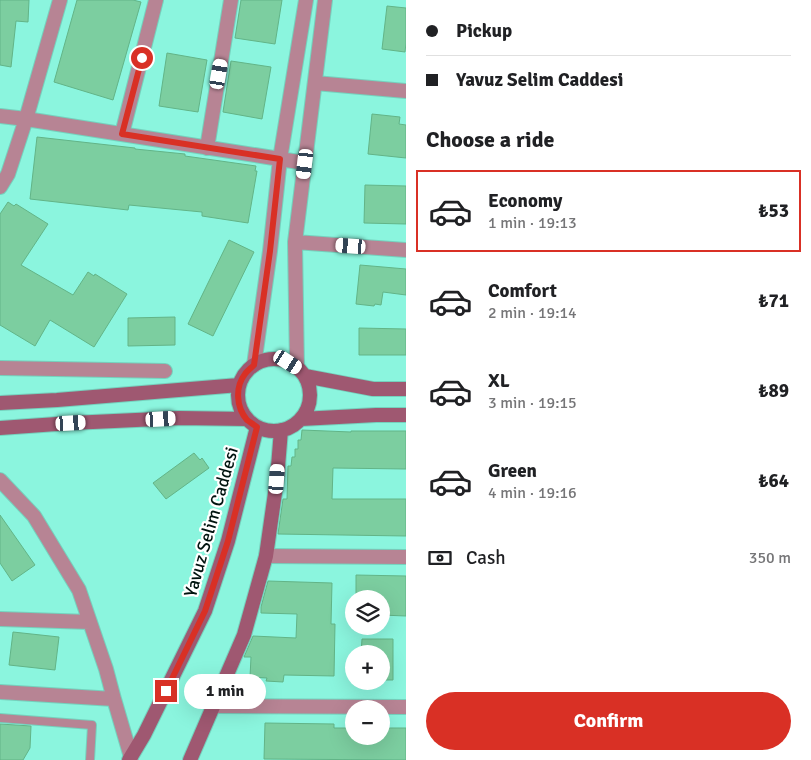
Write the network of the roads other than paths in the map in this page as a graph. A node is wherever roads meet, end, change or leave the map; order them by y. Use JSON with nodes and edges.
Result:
{"nodes":[{"id":1,"x":60,"y":0,"type":"edge"},
{"id":2,"x":156,"y":0,"type":"edge"},
{"id":3,"x":231,"y":0,"type":"edge"},
{"id":4,"x":306,"y":0,"type":"edge"},
{"id":5,"x":325,"y":0,"type":"edge"},
{"id":6,"x":315,"y":84,"type":"junction"},
{"id":7,"x":406,"y":91,"type":"edge"},
{"id":8,"x":0,"y":116,"type":"edge"},
{"id":9,"x":26,"y":119,"type":"junction"},
{"id":10,"x":122,"y":134,"type":"junction"},
{"id":11,"x":207,"y":148,"type":"junction"},
{"id":12,"x":280,"y":159,"type":"junction"},
{"id":13,"x":305,"y":164,"type":"junction"},
{"id":14,"x":0,"y":187,"type":"edge"},
{"id":15,"x":296,"y":242,"type":"junction"},
{"id":16,"x":406,"y":250,"type":"edge"},
{"id":17,"x":254,"y":365,"type":"junction"},
{"id":18,"x":0,"y":368,"type":"edge"},
{"id":19,"x":165,"y":371,"type":"dead end"},
{"id":20,"x":301,"y":372,"type":"junction"},
{"id":21,"x":239,"y":385,"type":"junction"},
{"id":22,"x":406,"y":389,"type":"edge"},
{"id":23,"x":0,"y":403,"type":"edge"},
{"id":24,"x":406,"y":415,"type":"edge"},
{"id":25,"x":301,"y":419,"type":"junction"},
{"id":26,"x":252,"y":423,"type":"junction"},
{"id":27,"x":0,"y":428,"type":"edge"},
{"id":28,"x":281,"y":430,"type":"junction"},
{"id":29,"x":0,"y":480,"type":"edge"},
{"id":30,"x":266,"y":556,"type":"junction"},
{"id":31,"x":406,"y":557,"type":"edge"},
{"id":32,"x":0,"y":619,"type":"edge"},
{"id":33,"x":90,"y":622,"type":"junction"},
{"id":34,"x":0,"y":692,"type":"edge"},
{"id":35,"x":114,"y":699,"type":"junction"},
{"id":36,"x":213,"y":706,"type":"junction"},
{"id":37,"x":406,"y":707,"type":"edge"},
{"id":38,"x":0,"y":718,"type":"edge"},
{"id":39,"x":130,"y":759,"type":"edge"},
{"id":40,"x":90,"y":760,"type":"edge"},
{"id":41,"x":190,"y":760,"type":"edge"}],
"edges":[{"from":1,"to":9,"type":"street"},
{"from":2,"to":10,"type":"street"},
{"from":3,"to":11,"type":"street"},
{"from":4,"to":12,"type":"street"},
{"from":5,"to":6,"type":"street"},
{"from":6,"to":7,"type":"street"},
{"from":6,"to":13,"type":"street"},
{"from":8,"to":9,"type":"street"},
{"from":9,"to":10,"type":"street"},
{"from":9,"to":14,"type":"street"},
{"from":10,"to":11,"type":"street"},
{"from":11,"to":12,"type":"street"},
{"from":12,"to":13,"type":"street"},
{"from":12,"to":17,"type":"street"},
{"from":13,"to":15,"type":"street"},
{"from":15,"to":16,"type":"street"},
{"from":15,"to":20,"type":"street"},
{"from":17,"to":20,"type":"main road"},
{"from":17,"to":21,"type":"main road"},
{"from":18,"to":19,"type":"street"},
{"from":20,"to":22,"type":"main road"},
{"from":20,"to":25,"type":"main road"},
{"from":21,"to":23,"type":"main road"},
{"from":21,"to":26,"type":"main road"},
{"from":24,"to":25,"type":"main road"},
{"from":25,"to":28,"type":"main road"},
{"from":26,"to":27,"type":"main road","name":"Yavuz Selim Caddesi"},
{"from":26,"to":28,"type":"main road"},
{"from":26,"to":39,"type":"main road","name":"Yavuz Selim Caddesi"},
{"from":28,"to":30,"type":"main road"},
{"from":29,"to":33,"type":"street"},
{"from":30,"to":31,"type":"street"},
{"from":30,"to":36,"type":"main road"},
{"from":32,"to":33,"type":"street"},
{"from":33,"to":35,"type":"street"},
{"from":34,"to":35,"type":"street"},
{"from":35,"to":39,"type":"street"},
{"from":36,"to":37,"type":"street"},
{"from":36,"to":41,"type":"main road"},
{"from":38,"to":40,"type":"lane"}]}
